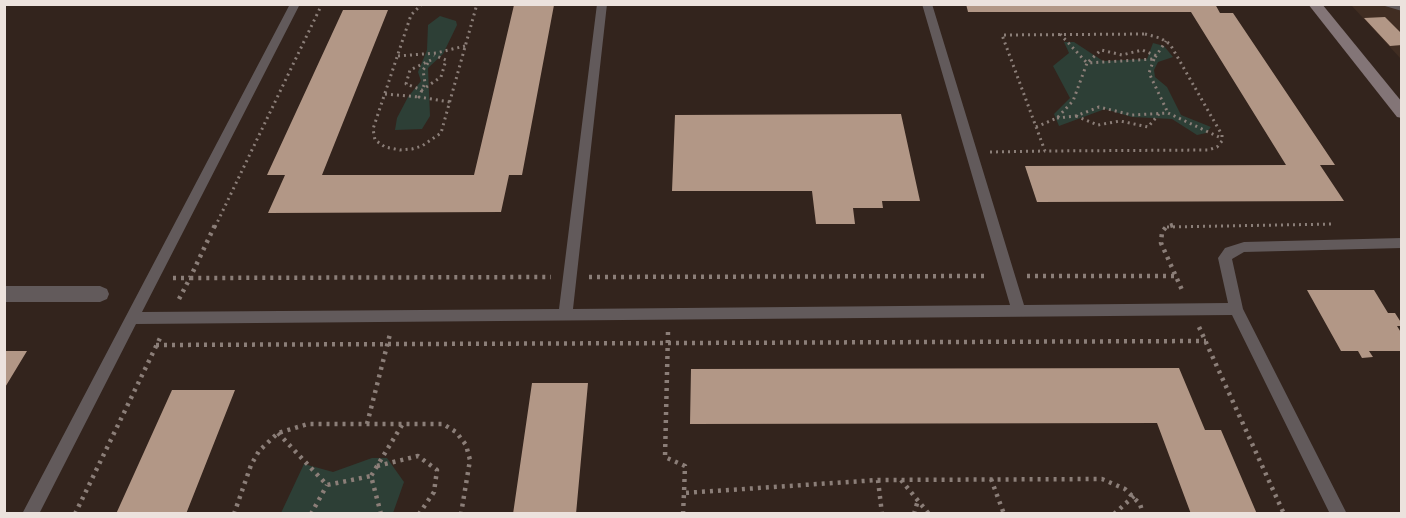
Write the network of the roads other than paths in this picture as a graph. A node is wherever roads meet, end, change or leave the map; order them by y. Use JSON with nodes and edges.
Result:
{"nodes":[{"id":1,"x":295,"y":4,"type":"edge"},
{"id":2,"x":602,"y":4,"type":"edge"},
{"id":3,"x":927,"y":4,"type":"edge"},
{"id":4,"x":1314,"y":4,"type":"edge"},
{"id":5,"x":1389,"y":4,"type":"edge"},
{"id":6,"x":1401,"y":8,"type":"edge"},
{"id":7,"x":1401,"y":113,"type":"edge"},
{"id":8,"x":1401,"y":243,"type":"edge"},
{"id":9,"x":4,"y":294,"type":"edge"},
{"id":10,"x":100,"y":294,"type":"dead end"},
{"id":11,"x":1236,"y":309,"type":"junction"},
{"id":12,"x":1019,"y":311,"type":"junction"},
{"id":13,"x":565,"y":315,"type":"junction"},
{"id":14,"x":133,"y":318,"type":"junction"},
{"id":15,"x":30,"y":513,"type":"edge"},
{"id":16,"x":1339,"y":513,"type":"edge"}],
"edges":[{"from":1,"to":14,"type":"lane"},
{"from":2,"to":13,"type":"lane"},
{"from":3,"to":12,"type":"lane"},
{"from":4,"to":7,"type":"street"},
{"from":5,"to":6,"type":"lane"},
{"from":8,"to":11,"type":"lane"},
{"from":9,"to":10,"type":"street"},
{"from":11,"to":12,"type":"lane"},
{"from":11,"to":16,"type":"lane"},
{"from":12,"to":13,"type":"lane"},
{"from":13,"to":14,"type":"lane"},
{"from":14,"to":15,"type":"lane"}]}
